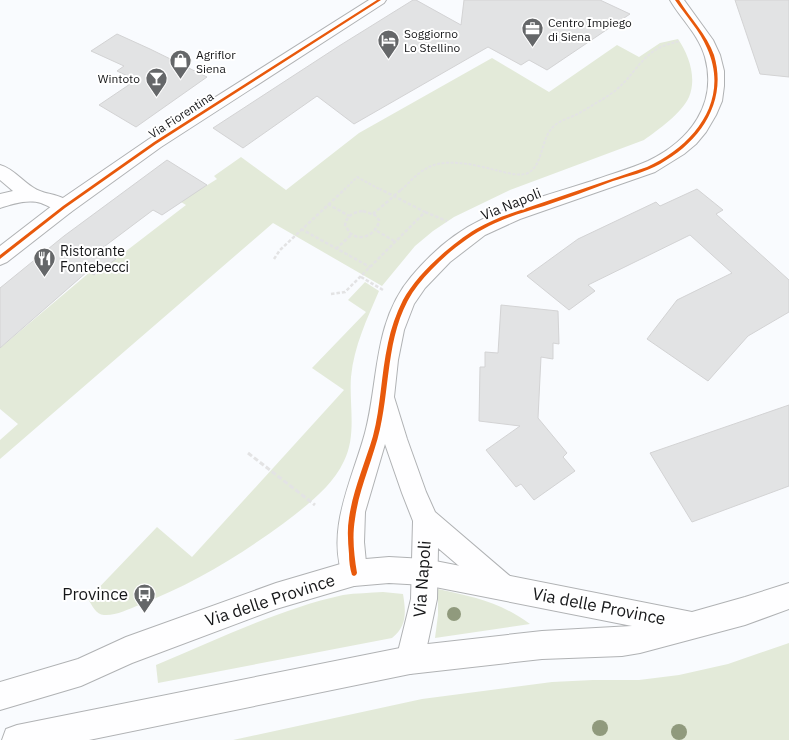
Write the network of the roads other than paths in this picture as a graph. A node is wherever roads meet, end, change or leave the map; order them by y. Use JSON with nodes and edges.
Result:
{"nodes":[{"id":1,"x":379,"y":0,"type":"edge"},
{"id":2,"x":677,"y":0,"type":"edge"},
{"id":3,"x":0,"y":171,"type":"edge"},
{"id":4,"x":29,"y":194,"type":"junction"},
{"id":5,"x":0,"y":201,"type":"edge"},
{"id":6,"x":64,"y":207,"type":"junction"},
{"id":7,"x":0,"y":257,"type":"edge"},
{"id":8,"x":384,"y":397,"type":"junction"},
{"id":9,"x":426,"y":521,"type":"junction"},
{"id":10,"x":425,"y":572,"type":"junction"},
{"id":11,"x":354,"y":574,"type":"junction"},
{"id":12,"x":502,"y":586,"type":"junction"},
{"id":13,"x":789,"y":596,"type":"edge"},
{"id":14,"x":692,"y":625,"type":"junction"},
{"id":15,"x":410,"y":660,"type":"junction"},
{"id":16,"x":0,"y":696,"type":"edge"},
{"id":17,"x":17,"y":740,"type":"edge"}],
"edges":[{"from":1,"to":6,"type":"main road","name":"Via Fiorentina"},
{"from":2,"to":8,"type":"main road","name":"Via Napoli"},
{"from":3,"to":4,"type":"main road"},
{"from":4,"to":5,"type":"main road"},
{"from":4,"to":6,"type":"main road"},
{"from":6,"to":7,"type":"main road","name":"Via Fiorentina"},
{"from":8,"to":9,"type":"main road","name":"Via Napoli"},
{"from":8,"to":11,"type":"main road","name":"Via Napoli"},
{"from":9,"to":10,"type":"main road","name":"Via Napoli"},
{"from":9,"to":12,"type":"main road","name":"Via Napoli"},
{"from":10,"to":11,"type":"main road","name":"Via delle Province"},
{"from":10,"to":12,"type":"main road","name":"Via delle Province"},
{"from":10,"to":15,"type":"main road","name":"Via Napoli"},
{"from":11,"to":16,"type":"main road","name":"Via delle Province"},
{"from":12,"to":14,"type":"main road","name":"Via delle Province"},
{"from":13,"to":14,"type":"main road","name":"Via delle Province"},
{"from":14,"to":15,"type":"main road","name":"Via delle Province"},
{"from":15,"to":17,"type":"main road","name":"Via delle Province"}]}
